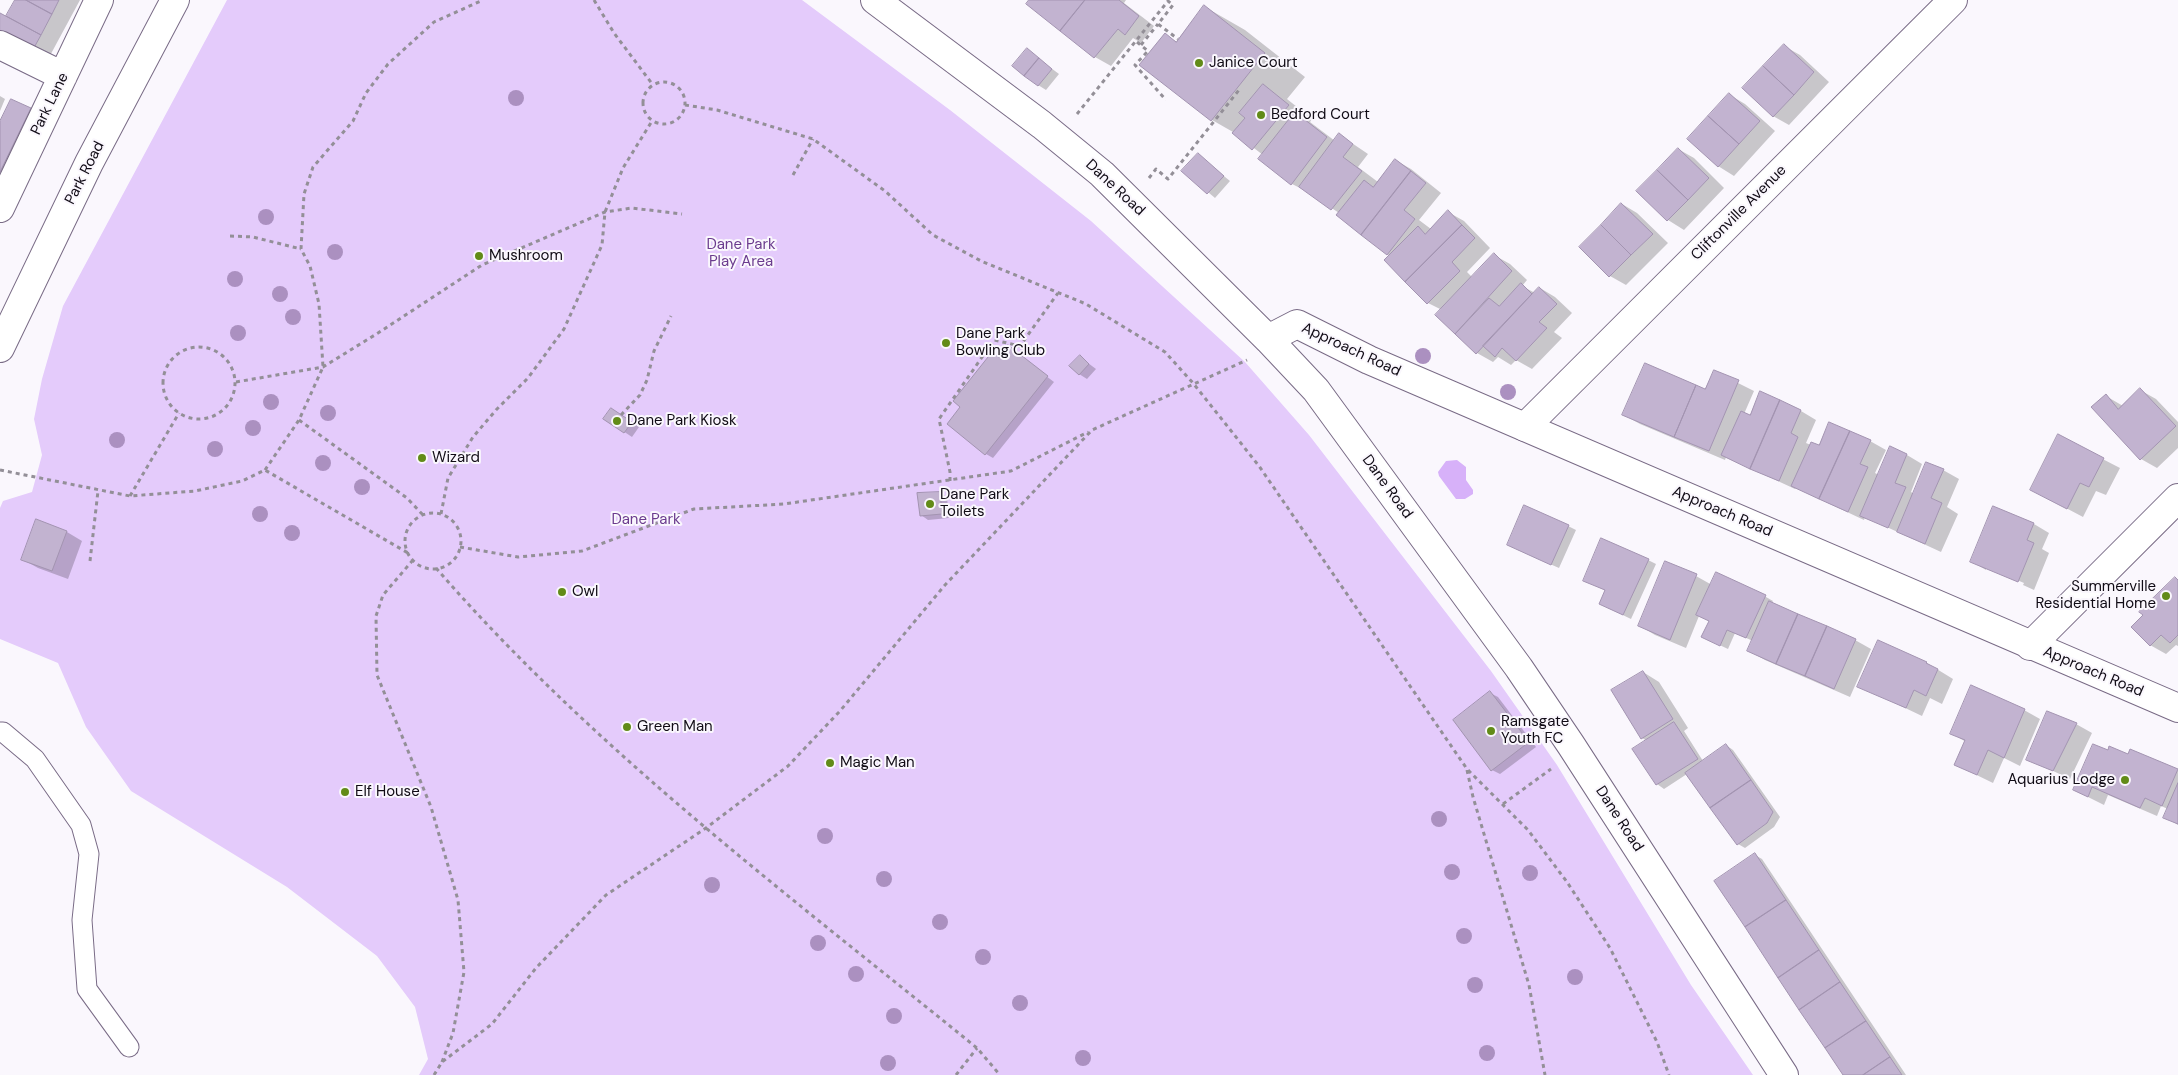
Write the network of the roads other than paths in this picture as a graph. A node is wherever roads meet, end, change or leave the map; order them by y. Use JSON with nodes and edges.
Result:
{"nodes":[{"id":1,"x":99,"y":0,"type":"edge"},
{"id":2,"x":175,"y":0,"type":"edge"},
{"id":3,"x":875,"y":0,"type":"edge"},
{"id":4,"x":1952,"y":0,"type":"edge"},
{"id":5,"x":0,"y":45,"type":"edge"},
{"id":6,"x":63,"y":76,"type":"junction"},
{"id":7,"x":0,"y":208,"type":"edge"},
{"id":8,"x":1268,"y":339,"type":"junction"},
{"id":9,"x":0,"y":348,"type":"edge"},
{"id":10,"x":1526,"y":427,"type":"junction"},
{"id":11,"x":2178,"y":498,"type":"edge"},
{"id":12,"x":2030,"y":646,"type":"junction"},
{"id":13,"x":2178,"y":708,"type":"edge"},
{"id":14,"x":0,"y":732,"type":"edge"},
{"id":15,"x":129,"y":1046,"type":"dead end"},
{"id":16,"x":1784,"y":1075,"type":"edge"}],
"edges":[{"from":1,"to":6,"type":"street","name":"Park Lane"},
{"from":2,"to":9,"type":"street","name":"Park Road"},
{"from":3,"to":8,"type":"street","name":"Dane Road"},
{"from":4,"to":10,"type":"street","name":"Cliftonville Avenue"},
{"from":5,"to":6,"type":"street"},
{"from":6,"to":7,"type":"street","name":"Park Lane"},
{"from":8,"to":10,"type":"street","name":"Approach Road"},
{"from":8,"to":16,"type":"street","name":"Dane Road"},
{"from":10,"to":12,"type":"street","name":"Approach Road"},
{"from":11,"to":12,"type":"street"},
{"from":12,"to":13,"type":"street","name":"Approach Road"},
{"from":14,"to":15,"type":"lane"}]}
